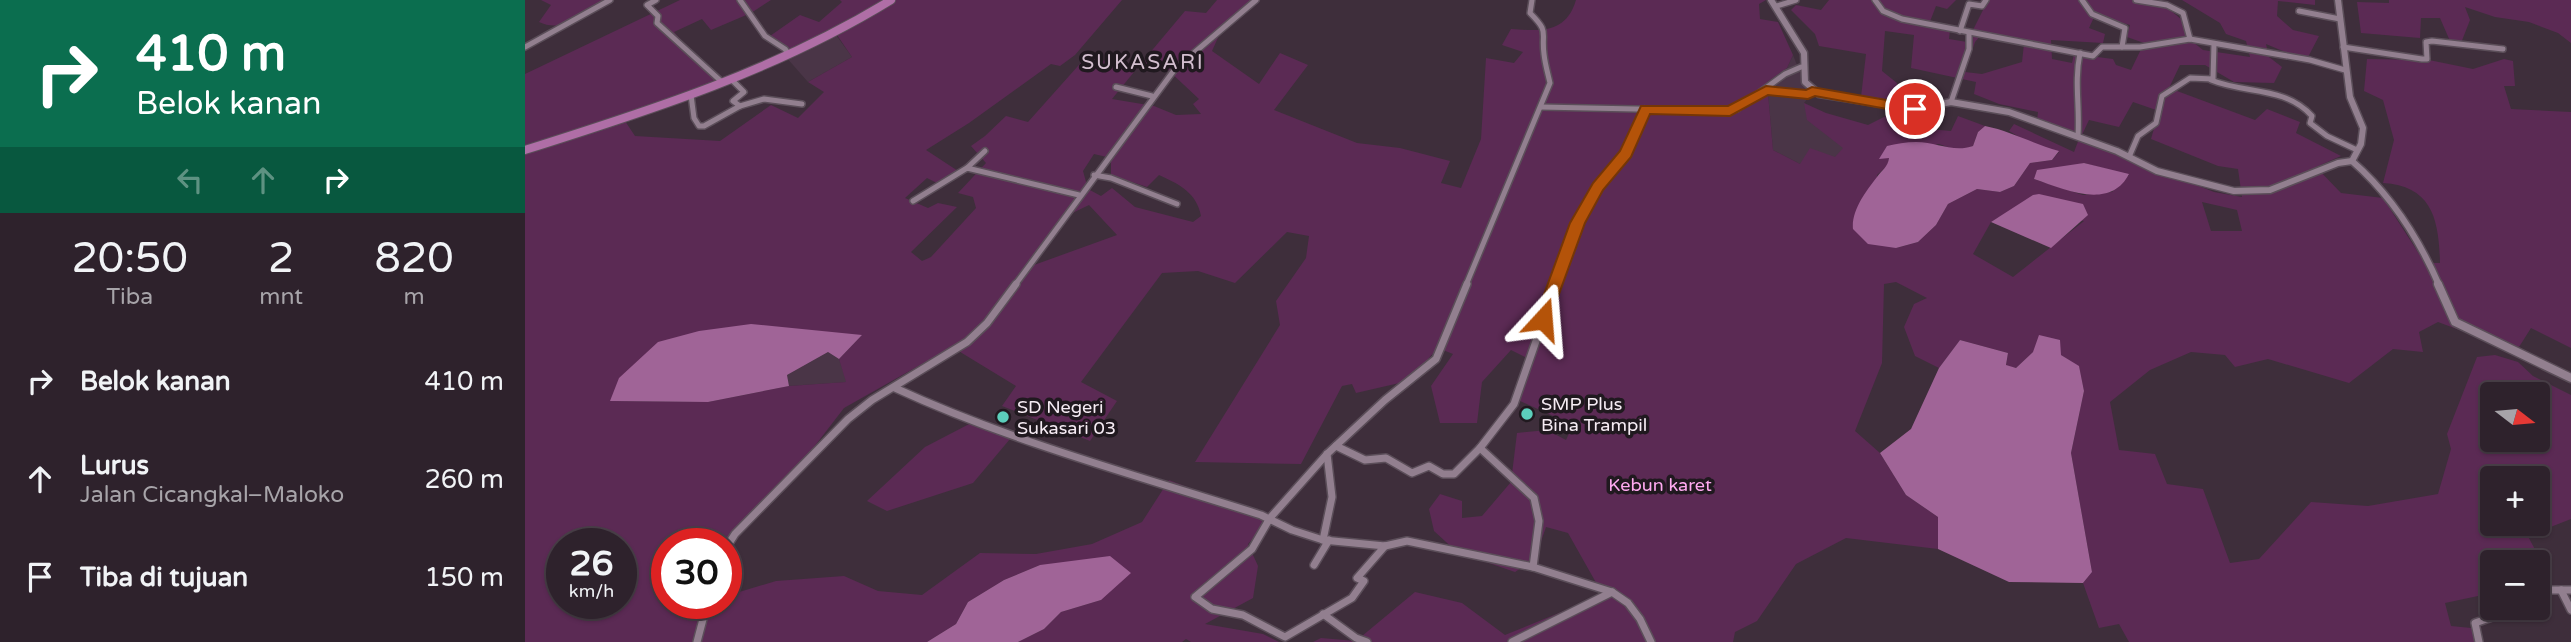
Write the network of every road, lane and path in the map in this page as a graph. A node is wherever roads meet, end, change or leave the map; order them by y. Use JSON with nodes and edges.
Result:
{"nodes":[{"id":1,"x":610,"y":0,"type":"edge"},
{"id":2,"x":656,"y":0,"type":"edge"},
{"id":3,"x":740,"y":0,"type":"edge"},
{"id":4,"x":891,"y":0,"type":"edge"},
{"id":5,"x":1255,"y":0,"type":"edge"},
{"id":6,"x":1532,"y":0,"type":"edge"},
{"id":7,"x":1771,"y":0,"type":"edge"},
{"id":8,"x":1796,"y":0,"type":"edge"},
{"id":9,"x":1875,"y":0,"type":"edge"},
{"id":10,"x":1986,"y":0,"type":"edge"},
{"id":11,"x":2082,"y":0,"type":"edge"},
{"id":12,"x":2136,"y":0,"type":"edge"},
{"id":13,"x":2338,"y":0,"type":"edge"},
{"id":14,"x":1777,"y":6,"type":"junction"},
{"id":15,"x":2299,"y":11,"type":"dead end"},
{"id":16,"x":2340,"y":19,"type":"junction"},
{"id":17,"x":1960,"y":31,"type":"junction"},
{"id":18,"x":1969,"y":33,"type":"junction"},
{"id":19,"x":525,"y":34,"type":"edge"},
{"id":20,"x":2190,"y":40,"type":"junction"},
{"id":21,"x":532,"y":41,"type":"junction"},
{"id":22,"x":2214,"y":44,"type":"junction"},
{"id":23,"x":525,"y":47,"type":"edge"},
{"id":24,"x":2122,"y":47,"type":"junction"},
{"id":25,"x":2343,"y":47,"type":"junction"},
{"id":26,"x":2503,"y":49,"type":"dead end"},
{"id":27,"x":2080,"y":53,"type":"junction"},
{"id":28,"x":789,"y":55,"type":"junction"},
{"id":29,"x":1801,"y":67,"type":"junction"},
{"id":30,"x":2345,"y":70,"type":"junction"},
{"id":31,"x":732,"y":79,"type":"junction"},
{"id":32,"x":2211,"y":80,"type":"junction"},
{"id":33,"x":723,"y":83,"type":"junction"},
{"id":34,"x":1116,"y":88,"type":"dead end"},
{"id":35,"x":1766,"y":90,"type":"junction"},
{"id":36,"x":1812,"y":91,"type":"junction"},
{"id":37,"x":691,"y":95,"type":"junction"},
{"id":38,"x":1152,"y":96,"type":"junction"},
{"id":39,"x":1951,"y":102,"type":"junction"},
{"id":40,"x":802,"y":104,"type":"dead end"},
{"id":41,"x":740,"y":106,"type":"junction"},
{"id":42,"x":1541,"y":107,"type":"junction"},
{"id":43,"x":1646,"y":109,"type":"junction"},
{"id":44,"x":2078,"y":136,"type":"junction"},
{"id":45,"x":525,"y":150,"type":"edge"},
{"id":46,"x":2357,"y":150,"type":"junction"},
{"id":47,"x":985,"y":151,"type":"dead end"},
{"id":48,"x":2129,"y":157,"type":"junction"},
{"id":49,"x":2353,"y":161,"type":"junction"},
{"id":50,"x":967,"y":168,"type":"junction"},
{"id":51,"x":1094,"y":175,"type":"junction"},
{"id":52,"x":1079,"y":195,"type":"junction"},
{"id":53,"x":913,"y":201,"type":"dead end"},
{"id":54,"x":1177,"y":204,"type":"dead end"},
{"id":55,"x":2571,"y":378,"type":"edge"},
{"id":56,"x":895,"y":388,"type":"junction"},
{"id":57,"x":1336,"y":446,"type":"junction"},
{"id":58,"x":1480,"y":448,"type":"junction"},
{"id":59,"x":1327,"y":454,"type":"junction"},
{"id":60,"x":1270,"y":518,"type":"junction"},
{"id":61,"x":741,"y":528,"type":"edge"},
{"id":62,"x":1326,"y":540,"type":"junction"},
{"id":63,"x":1385,"y":546,"type":"junction"},
{"id":64,"x":1314,"y":565,"type":"dead end"},
{"id":65,"x":1533,"y":567,"type":"junction"},
{"id":66,"x":2550,"y":590,"type":"edge"},
{"id":67,"x":2561,"y":590,"type":"junction"},
{"id":68,"x":2571,"y":590,"type":"edge"},
{"id":69,"x":1612,"y":592,"type":"junction"},
{"id":70,"x":2571,"y":610,"type":"edge"},
{"id":71,"x":1323,"y":614,"type":"junction"},
{"id":72,"x":703,"y":619,"type":"edge"},
{"id":73,"x":2484,"y":620,"type":"edge"},
{"id":74,"x":697,"y":642,"type":"edge"},
{"id":75,"x":1367,"y":642,"type":"edge"},
{"id":76,"x":1513,"y":642,"type":"edge"},
{"id":77,"x":1651,"y":642,"type":"edge"},
{"id":78,"x":2479,"y":642,"type":"edge"}],
"edges":[{"from":1,"to":21,"type":"street"},
{"from":2,"to":33,"type":"street"},
{"from":3,"to":28,"type":"street"},
{"from":4,"to":28,"type":"main road"},
{"from":5,"to":38,"type":"street"},
{"from":6,"to":42,"type":"street"},
{"from":7,"to":14,"type":"street"},
{"from":8,"to":14,"type":"street"},
{"from":9,"to":17,"type":"street"},
{"from":10,"to":17,"type":"street"},
{"from":11,"to":24,"type":"street"},
{"from":12,"to":20,"type":"street"},
{"from":13,"to":16,"type":"street"},
{"from":14,"to":29,"type":"street"},
{"from":15,"to":16,"type":"street"},
{"from":16,"to":25,"type":"street"},
{"from":17,"to":18,"type":"street"},
{"from":18,"to":27,"type":"street"},
{"from":18,"to":39,"type":"street"},
{"from":19,"to":21,"type":"street"},
{"from":20,"to":22,"type":"street"},
{"from":20,"to":24,"type":"street"},
{"from":21,"to":23,"type":"street"},
{"from":22,"to":30,"type":"street"},
{"from":22,"to":32,"type":"street"},
{"from":24,"to":27,"type":"street"},
{"from":25,"to":26,"type":"street"},
{"from":25,"to":30,"type":"street"},
{"from":27,"to":44,"type":"street"},
{"from":28,"to":31,"type":"main road"},
{"from":29,"to":35,"type":"street"},
{"from":29,"to":36,"type":"street"},
{"from":30,"to":46,"type":"street"},
{"from":31,"to":33,"type":"main road"},
{"from":31,"to":41,"type":"street"},
{"from":32,"to":46,"type":"street"},
{"from":32,"to":48,"type":"street"},
{"from":33,"to":37,"type":"main road"},
{"from":34,"to":38,"type":"street"},
{"from":35,"to":36,"type":"street"},
{"from":35,"to":43,"type":"street"},
{"from":36,"to":39,"type":"street"},
{"from":37,"to":41,"type":"street"},
{"from":37,"to":45,"type":"main road"},
{"from":38,"to":51,"type":"street"},
{"from":39,"to":44,"type":"street"},
{"from":40,"to":41,"type":"street"},
{"from":42,"to":43,"type":"street"},
{"from":42,"to":57,"type":"street"},
{"from":43,"to":58,"type":"street"},
{"from":44,"to":48,"type":"street"},
{"from":46,"to":49,"type":"street"},
{"from":47,"to":50,"type":"street"},
{"from":48,"to":49,"type":"street"},
{"from":49,"to":55,"type":"street"},
{"from":50,"to":52,"type":"street"},
{"from":50,"to":53,"type":"street"},
{"from":51,"to":52,"type":"street"},
{"from":51,"to":54,"type":"street"},
{"from":52,"to":56,"type":"street"},
{"from":56,"to":60,"type":"street"},
{"from":56,"to":61,"type":"street"},
{"from":57,"to":58,"type":"street"},
{"from":57,"to":59,"type":"street"},
{"from":58,"to":65,"type":"street"},
{"from":59,"to":60,"type":"street"},
{"from":59,"to":62,"type":"street"},
{"from":60,"to":62,"type":"street"},
{"from":60,"to":71,"type":"street"},
{"from":62,"to":63,"type":"street"},
{"from":62,"to":64,"type":"street"},
{"from":63,"to":65,"type":"street"},
{"from":63,"to":71,"type":"street"},
{"from":65,"to":69,"type":"street"},
{"from":66,"to":67,"type":"street"},
{"from":67,"to":68,"type":"street"},
{"from":67,"to":70,"type":"street"},
{"from":69,"to":76,"type":"street"},
{"from":69,"to":77,"type":"street"},
{"from":71,"to":75,"type":"street"},
{"from":72,"to":74,"type":"street"},
{"from":73,"to":78,"type":"street"}]}
